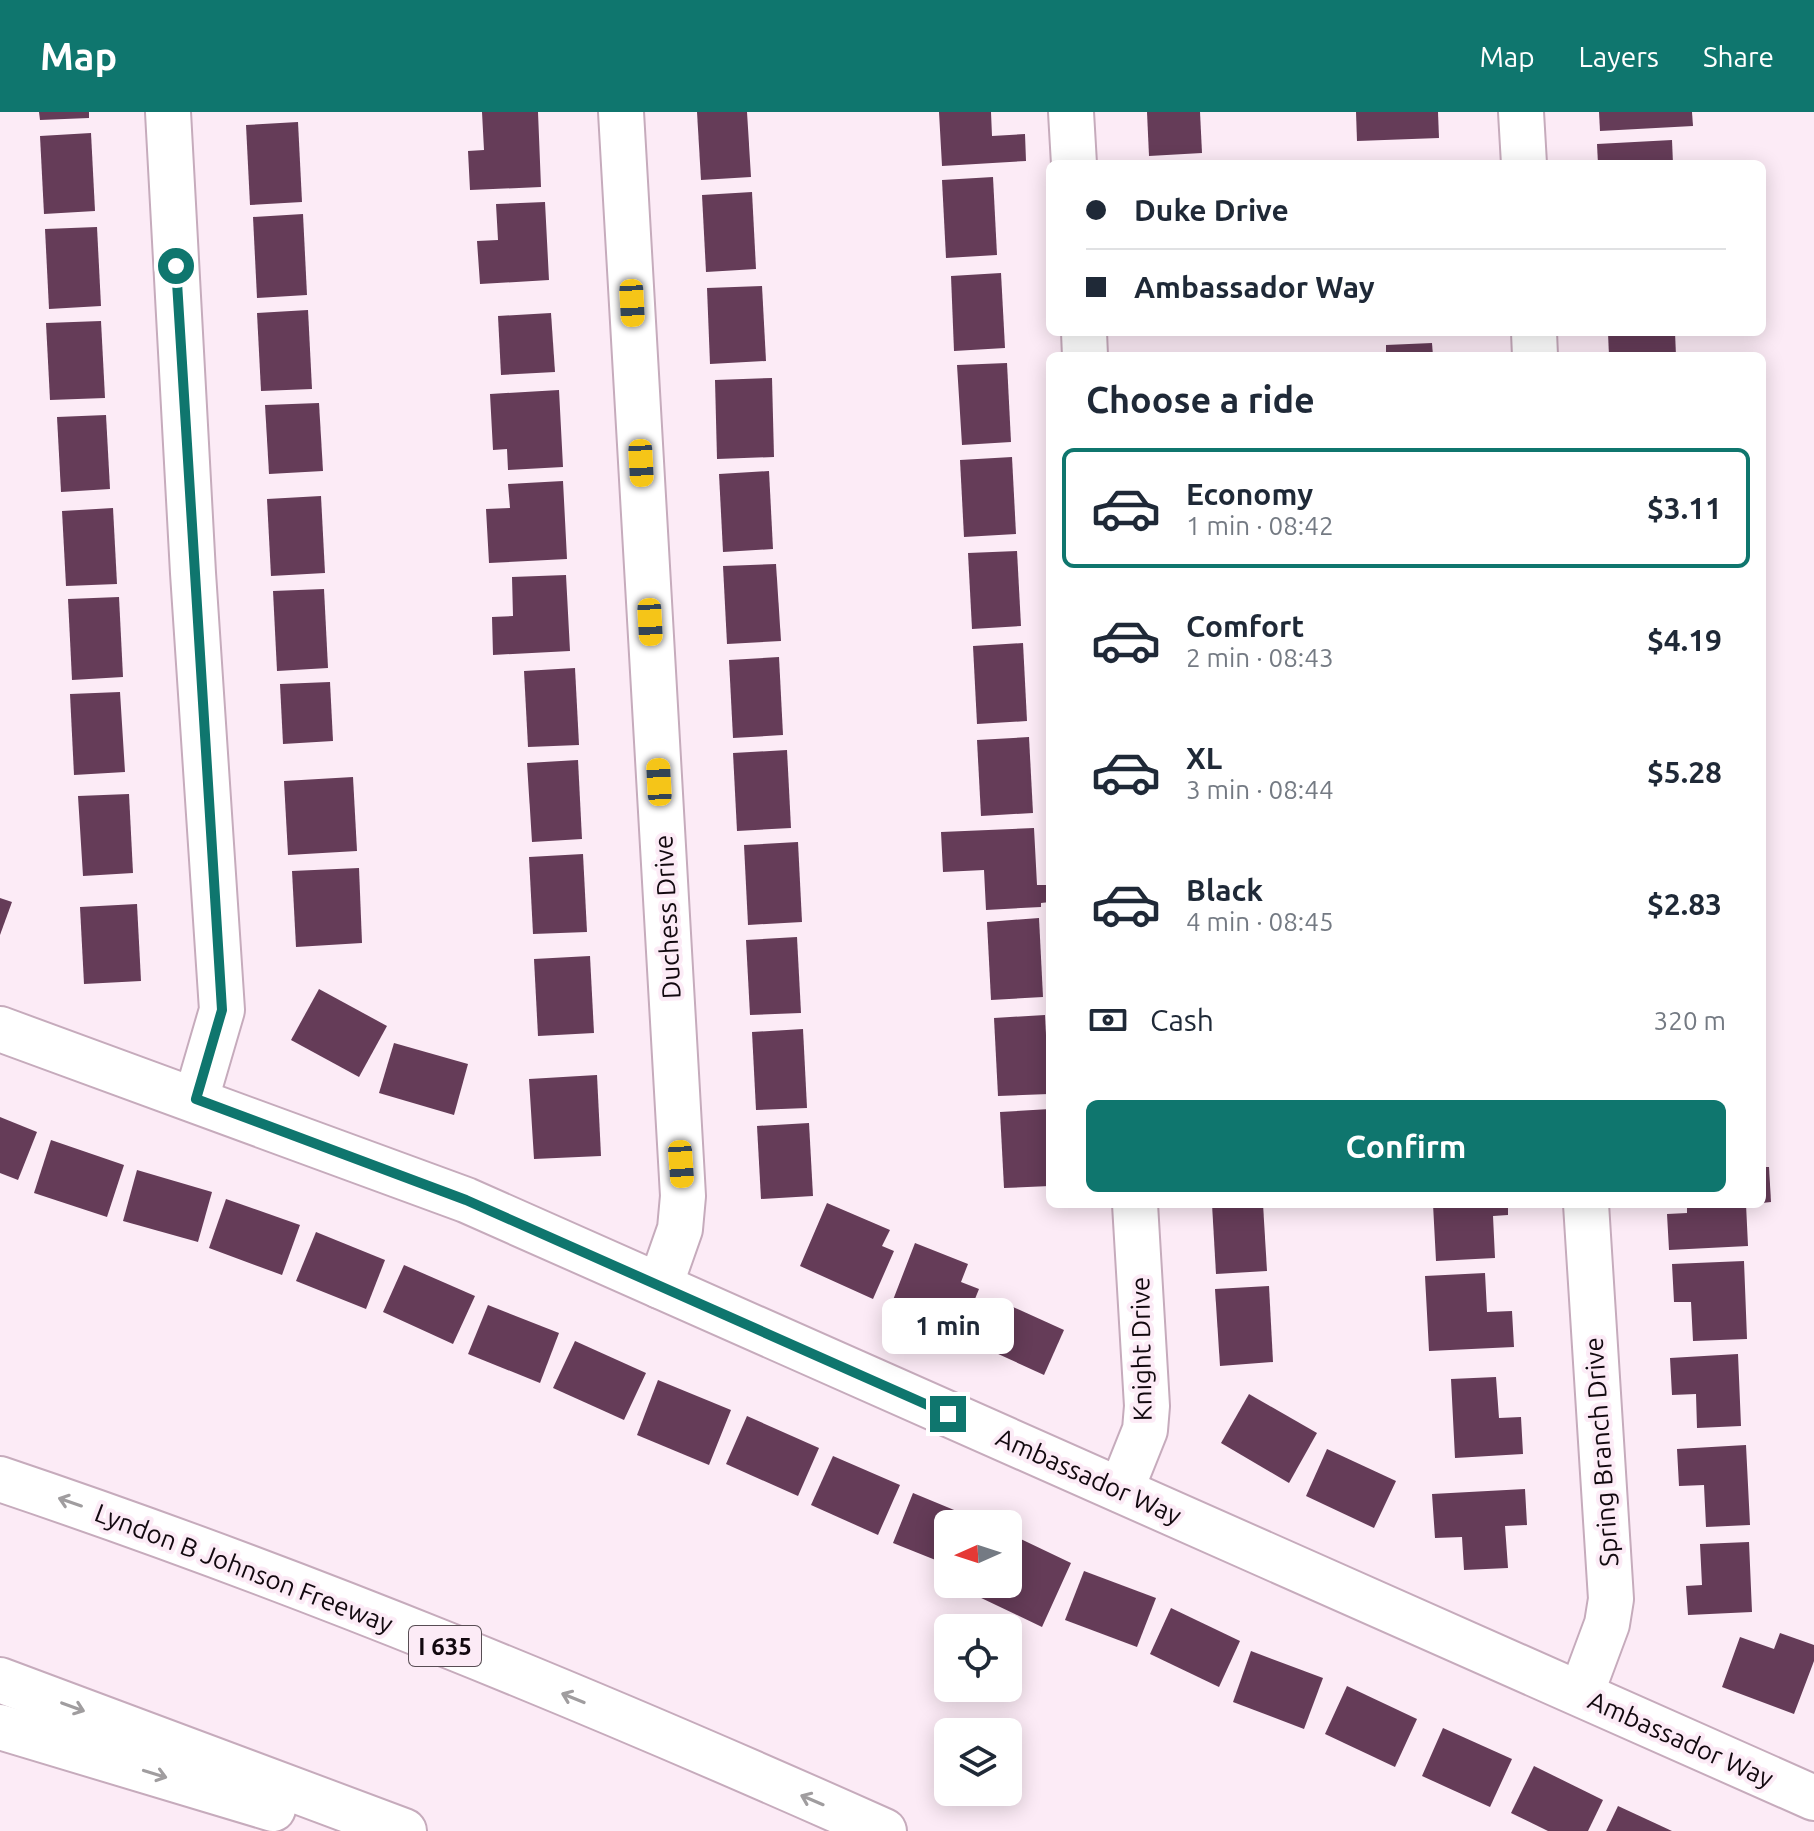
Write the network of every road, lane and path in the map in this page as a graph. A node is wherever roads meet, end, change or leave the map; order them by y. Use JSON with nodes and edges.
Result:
{"nodes":[{"id":1,"x":168,"y":112,"type":"edge"},
{"id":2,"x":621,"y":112,"type":"edge"},
{"id":3,"x":1071,"y":112,"type":"edge"},
{"id":4,"x":1521,"y":112,"type":"edge"},
{"id":5,"x":1074,"y":160,"type":"edge"},
{"id":6,"x":1524,"y":160,"type":"edge"},
{"id":7,"x":0,"y":1029,"type":"edge"},
{"id":8,"x":196,"y":1099,"type":"junction"},
{"id":9,"x":1135,"y":1208,"type":"edge"},
{"id":10,"x":1586,"y":1208,"type":"edge"},
{"id":11,"x":660,"y":1286,"type":"junction"},
{"id":12,"x":0,"y":1479,"type":"edge"},
{"id":13,"x":1121,"y":1490,"type":"junction"},
{"id":14,"x":0,"y":1680,"type":"edge"},
{"id":15,"x":1581,"y":1694,"type":"junction"},
{"id":16,"x":0,"y":1727,"type":"edge"},
{"id":17,"x":1814,"y":1798,"type":"edge"},
{"id":18,"x":348,"y":1831,"type":"edge"},
{"id":19,"x":404,"y":1831,"type":"edge"},
{"id":20,"x":884,"y":1831,"type":"edge"}],
"edges":[{"from":1,"to":8,"type":"main road"},
{"from":2,"to":11,"type":"main road","name":"Duchess Drive"},
{"from":3,"to":5,"type":"main road"},
{"from":4,"to":6,"type":"main road"},
{"from":7,"to":8,"type":"main road","name":"Ambassador Way"},
{"from":8,"to":11,"type":"main road","name":"Ambassador Way"},
{"from":9,"to":13,"type":"main road","name":"Knight Drive"},
{"from":10,"to":15,"type":"main road","name":"Spring Branch Drive"},
{"from":11,"to":13,"type":"main road","name":"Ambassador Way"},
{"from":20,"to":12,"type":"main road","name":"Lyndon B Johnson Freeway","number":"I 635","one_way":true},
{"from":13,"to":15,"type":"main road","name":"Ambassador Way"},
{"from":14,"to":19,"type":"main road","one_way":true},
{"from":15,"to":17,"type":"main road","name":"Ambassador Way"},
{"from":16,"to":18,"type":"main road","one_way":true}]}
